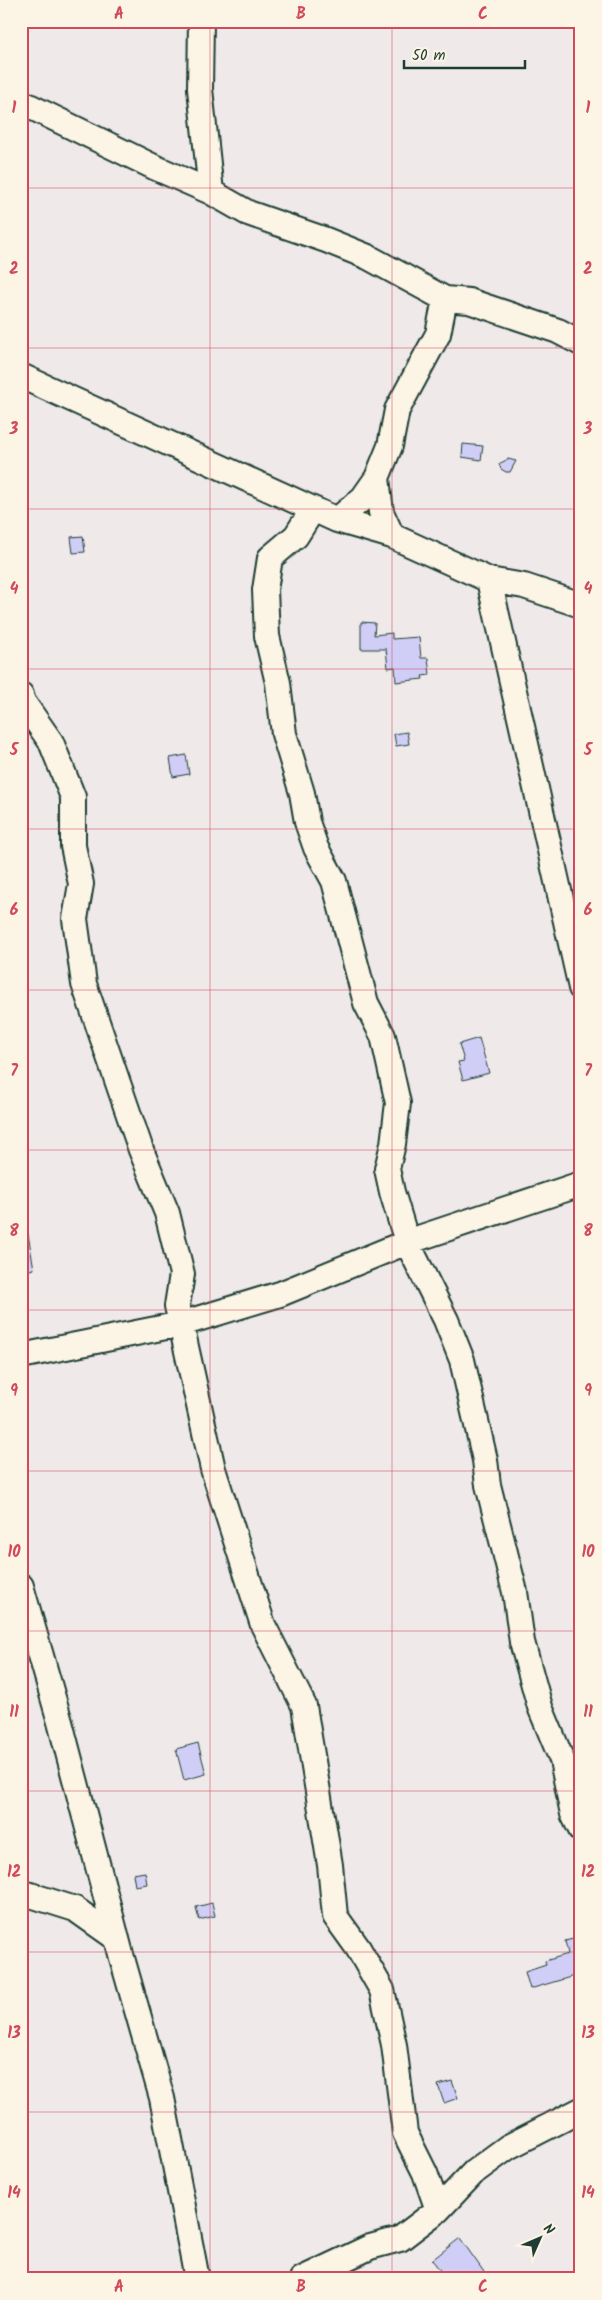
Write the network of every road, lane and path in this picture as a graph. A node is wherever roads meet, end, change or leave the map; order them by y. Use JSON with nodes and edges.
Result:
{"nodes":[{"id":1,"x":201,"y":21,"type":"edge"},
{"id":2,"x":21,"y":102,"type":"edge"},
{"id":3,"x":211,"y":192,"type":"junction"},
{"id":4,"x":445,"y":299,"type":"junction"},
{"id":5,"x":581,"y":343,"type":"edge"},
{"id":6,"x":21,"y":376,"type":"edge"},
{"id":7,"x":377,"y":478,"type":"junction"},
{"id":8,"x":313,"y":510,"type":"junction"},
{"id":9,"x":337,"y":520,"type":"junction"},
{"id":10,"x":392,"y":536,"type":"junction"},
{"id":11,"x":489,"y":580,"type":"junction"},
{"id":12,"x":581,"y":606,"type":"edge"},
{"id":13,"x":21,"y":695,"type":"edge"},
{"id":14,"x":581,"y":988,"type":"edge"},
{"id":15,"x":581,"y":1184,"type":"edge"},
{"id":16,"x":407,"y":1242,"type":"junction"},
{"id":17,"x":181,"y":1324,"type":"junction"},
{"id":18,"x":21,"y":1356,"type":"edge"},
{"id":19,"x":21,"y":1586,"type":"edge"},
{"id":20,"x":29,"y":1646,"type":"edge"},
{"id":21,"x":581,"y":1830,"type":"edge"},
{"id":22,"x":21,"y":1892,"type":"edge"},
{"id":23,"x":116,"y":1938,"type":"junction"},
{"id":24,"x":581,"y":2110,"type":"edge"},
{"id":25,"x":438,"y":2210,"type":"junction"},
{"id":26,"x":196,"y":2279,"type":"edge"},
{"id":27,"x":302,"y":2279,"type":"edge"}],
"edges":[{"from":1,"to":3,"type":"street"},
{"from":2,"to":3,"type":"street"},
{"from":3,"to":4,"type":"street"},
{"from":4,"to":5,"type":"street"},
{"from":4,"to":7,"type":"street"},
{"from":6,"to":8,"type":"street"},
{"from":7,"to":9,"type":"street"},
{"from":7,"to":10,"type":"street"},
{"from":8,"to":9,"type":"street"},
{"from":8,"to":16,"type":"street"},
{"from":9,"to":10,"type":"street"},
{"from":10,"to":11,"type":"street"},
{"from":11,"to":12,"type":"street"},
{"from":11,"to":14,"type":"street"},
{"from":13,"to":17,"type":"street"},
{"from":15,"to":16,"type":"street"},
{"from":16,"to":17,"type":"street"},
{"from":16,"to":21,"type":"street"},
{"from":17,"to":18,"type":"street"},
{"from":17,"to":25,"type":"street"},
{"from":19,"to":20,"type":"street"},
{"from":20,"to":23,"type":"street"},
{"from":22,"to":23,"type":"street"},
{"from":23,"to":26,"type":"street"},
{"from":24,"to":25,"type":"street"},
{"from":25,"to":27,"type":"street"}]}
